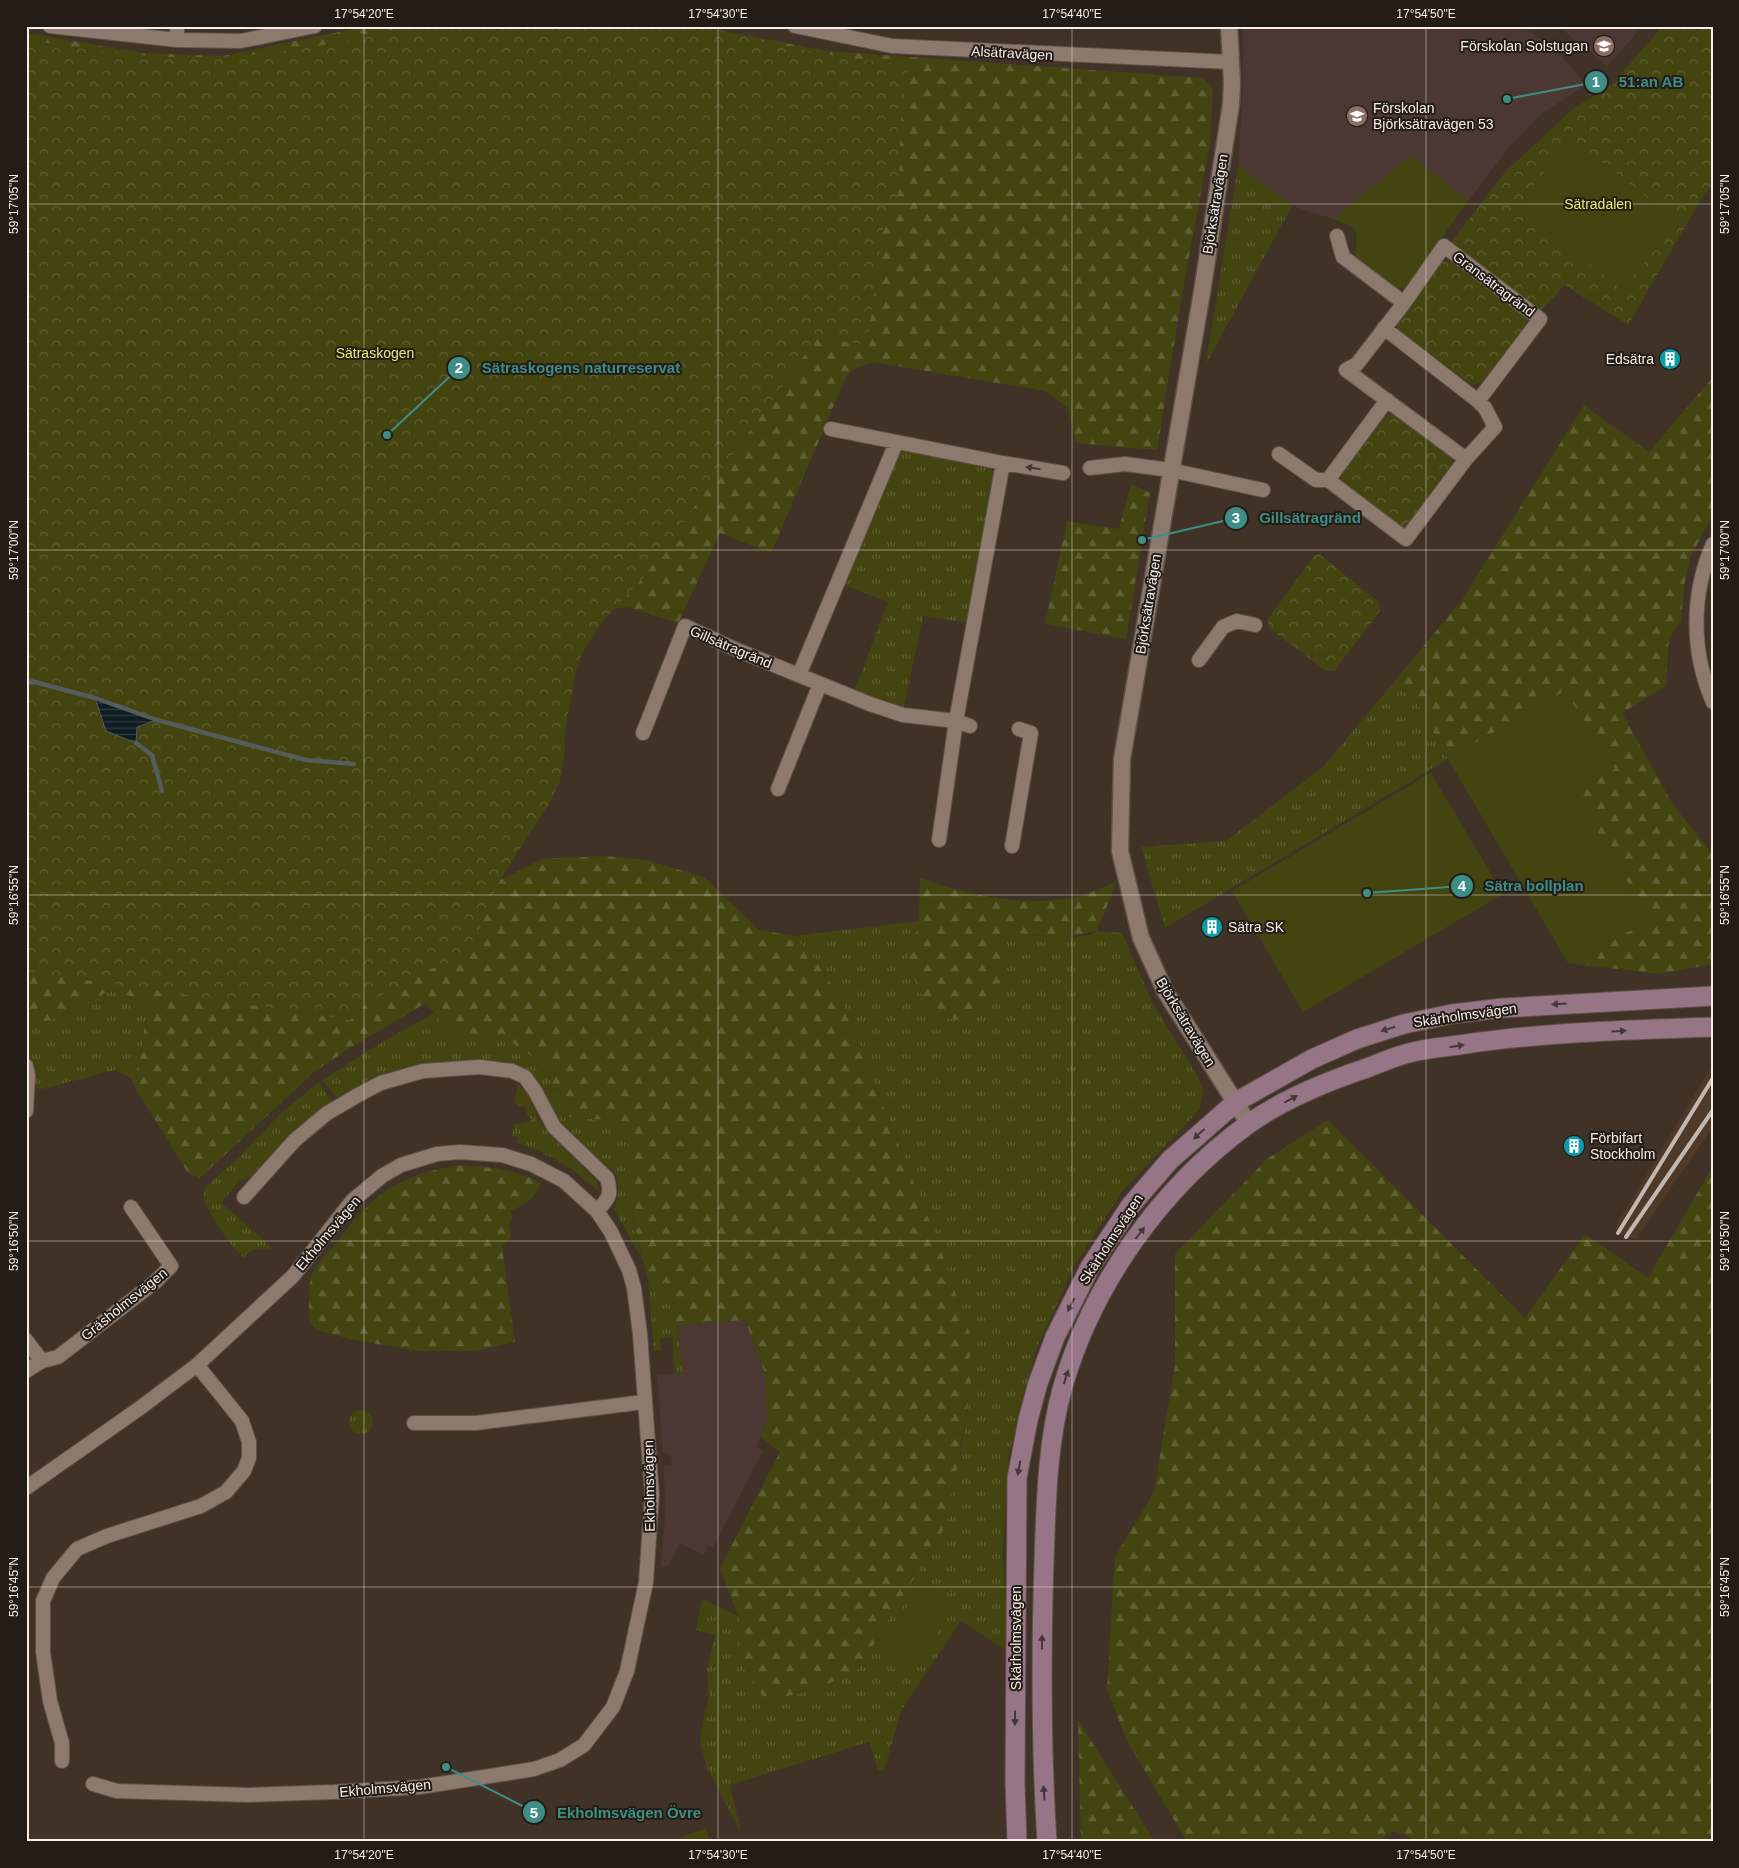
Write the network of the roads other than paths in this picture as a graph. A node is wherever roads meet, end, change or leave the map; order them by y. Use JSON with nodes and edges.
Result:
{"nodes":[{"id":1,"x":315,"y":26,"type":"edge"},
{"id":2,"x":795,"y":26,"type":"edge"},
{"id":3,"x":1229,"y":26,"type":"edge"},
{"id":4,"x":54,"y":27,"type":"edge"},
{"id":5,"x":177,"y":33,"type":"edge"},
{"id":6,"x":1231,"y":62,"type":"junction"},
{"id":7,"x":1337,"y":236,"type":"dead end"},
{"id":8,"x":1404,"y":302,"type":"junction"},
{"id":9,"x":1384,"y":328,"type":"junction"},
{"id":10,"x":1387,"y":400,"type":"junction"},
{"id":11,"x":1478,"y":401,"type":"junction"},
{"id":12,"x":831,"y":430,"type":"dead end"},
{"id":13,"x":896,"y":443,"type":"junction"},
{"id":14,"x":1279,"y":454,"type":"dead end"},
{"id":15,"x":1466,"y":459,"type":"junction"},
{"id":16,"x":1003,"y":463,"type":"junction"},
{"id":17,"x":1090,"y":468,"type":"dead end"},
{"id":18,"x":1170,"y":470,"type":"junction"},
{"id":19,"x":1063,"y":473,"type":"dead end"},
{"id":20,"x":1328,"y":480,"type":"junction"},
{"id":21,"x":1263,"y":490,"type":"dead end"},
{"id":22,"x":1713,"y":544,"type":"edge"},
{"id":23,"x":1255,"y":625,"type":"dead end"},
{"id":24,"x":1199,"y":660,"type":"dead end"},
{"id":25,"x":799,"y":675,"type":"junction"},
{"id":26,"x":820,"y":684,"type":"junction"},
{"id":27,"x":1713,"y":702,"type":"edge"},
{"id":28,"x":956,"y":721,"type":"junction"},
{"id":29,"x":970,"y":726,"type":"dead end"},
{"id":30,"x":1019,"y":730,"type":"dead end"},
{"id":31,"x":643,"y":733,"type":"dead end"},
{"id":32,"x":778,"y":789,"type":"dead end"},
{"id":33,"x":939,"y":840,"type":"dead end"},
{"id":34,"x":1012,"y":846,"type":"dead end"},
{"id":35,"x":1713,"y":996,"type":"edge"},
{"id":36,"x":1713,"y":1027,"type":"edge"},
{"id":37,"x":26,"y":1066,"type":"edge"},
{"id":38,"x":1236,"y":1102,"type":"junction"},
{"id":39,"x":27,"y":1105,"type":"edge"},
{"id":40,"x":1249,"y":1124,"type":"junction"},
{"id":41,"x":244,"y":1197,"type":"dead end"},
{"id":42,"x":132,"y":1207,"type":"dead end"},
{"id":43,"x":597,"y":1211,"type":"junction"},
{"id":44,"x":26,"y":1340,"type":"edge"},
{"id":45,"x":42,"y":1361,"type":"junction"},
{"id":46,"x":198,"y":1365,"type":"junction"},
{"id":47,"x":26,"y":1371,"type":"edge"},
{"id":48,"x":644,"y":1402,"type":"junction"},
{"id":49,"x":414,"y":1423,"type":"dead end"},
{"id":50,"x":26,"y":1488,"type":"edge"},
{"id":51,"x":62,"y":1761,"type":"dead end"},
{"id":52,"x":93,"y":1784,"type":"dead end"},
{"id":53,"x":1017,"y":1842,"type":"edge"},
{"id":54,"x":1047,"y":1842,"type":"edge"}],
"edges":[{"from":1,"to":5,"type":"street"},
{"from":2,"to":6,"type":"street","name":"Alsätravägen"},
{"from":3,"to":6,"type":"street","name":"Björksätravägen"},
{"from":4,"to":5,"type":"street"},
{"from":6,"to":18,"type":"street","name":"Björksätravägen"},
{"from":7,"to":8,"type":"street"},
{"from":8,"to":9,"type":"street","name":"Gransätragränd"},
{"from":8,"to":11,"type":"street","name":"Gransätragränd"},
{"from":9,"to":10,"type":"street","name":"Gransätragränd"},
{"from":9,"to":11,"type":"street"},
{"from":10,"to":15,"type":"street","name":"Gransätragränd"},
{"from":10,"to":20,"type":"street"},
{"from":11,"to":15,"type":"street"},
{"from":12,"to":13,"type":"street"},
{"from":13,"to":16,"type":"street"},
{"from":13,"to":25,"type":"street"},
{"from":14,"to":20,"type":"street"},
{"from":15,"to":20,"type":"street"},
{"from":19,"to":16,"type":"street","one_way":true},
{"from":16,"to":28,"type":"street"},
{"from":17,"to":18,"type":"street"},
{"from":18,"to":21,"type":"street"},
{"from":18,"to":38,"type":"street","name":"Björksätravägen"},
{"from":22,"to":27,"type":"street"},
{"from":23,"to":24,"type":"street"},
{"from":25,"to":26,"type":"street","name":"Gillsätragränd"},
{"from":25,"to":31,"type":"street","name":"Gillsätragränd"},
{"from":26,"to":28,"type":"street","name":"Gillsätragränd"},
{"from":26,"to":32,"type":"street"},
{"from":28,"to":29,"type":"street","name":"Gillsätragränd"},
{"from":28,"to":33,"type":"street"},
{"from":30,"to":34,"type":"street"},
{"from":35,"to":38,"type":"main road","name":"Skärholmsvägen","one_way":true},
{"from":40,"to":36,"type":"main road","name":"Skärholmsvägen","one_way":true},
{"from":37,"to":39,"type":"street"},
{"from":38,"to":40,"type":"street","name":"Björksätravägen"},
{"from":38,"to":53,"type":"main road","name":"Skärholmsvägen","one_way":true},
{"from":54,"to":40,"type":"main road","name":"Skärholmsvägen","one_way":true},
{"from":41,"to":43,"type":"street"},
{"from":42,"to":45,"type":"street","name":"Gräsholmsvägen"},
{"from":43,"to":46,"type":"street","name":"Ekholmsvägen"},
{"from":43,"to":48,"type":"street","name":"Ekholmsvägen"},
{"from":44,"to":45,"type":"street"},
{"from":45,"to":47,"type":"street","name":"Gräsholmsvägen"},
{"from":46,"to":50,"type":"street","name":"Ekholmsvägen"},
{"from":46,"to":51,"type":"street"},
{"from":48,"to":49,"type":"street"},
{"from":48,"to":52,"type":"street","name":"Ekholmsvägen"}]}
